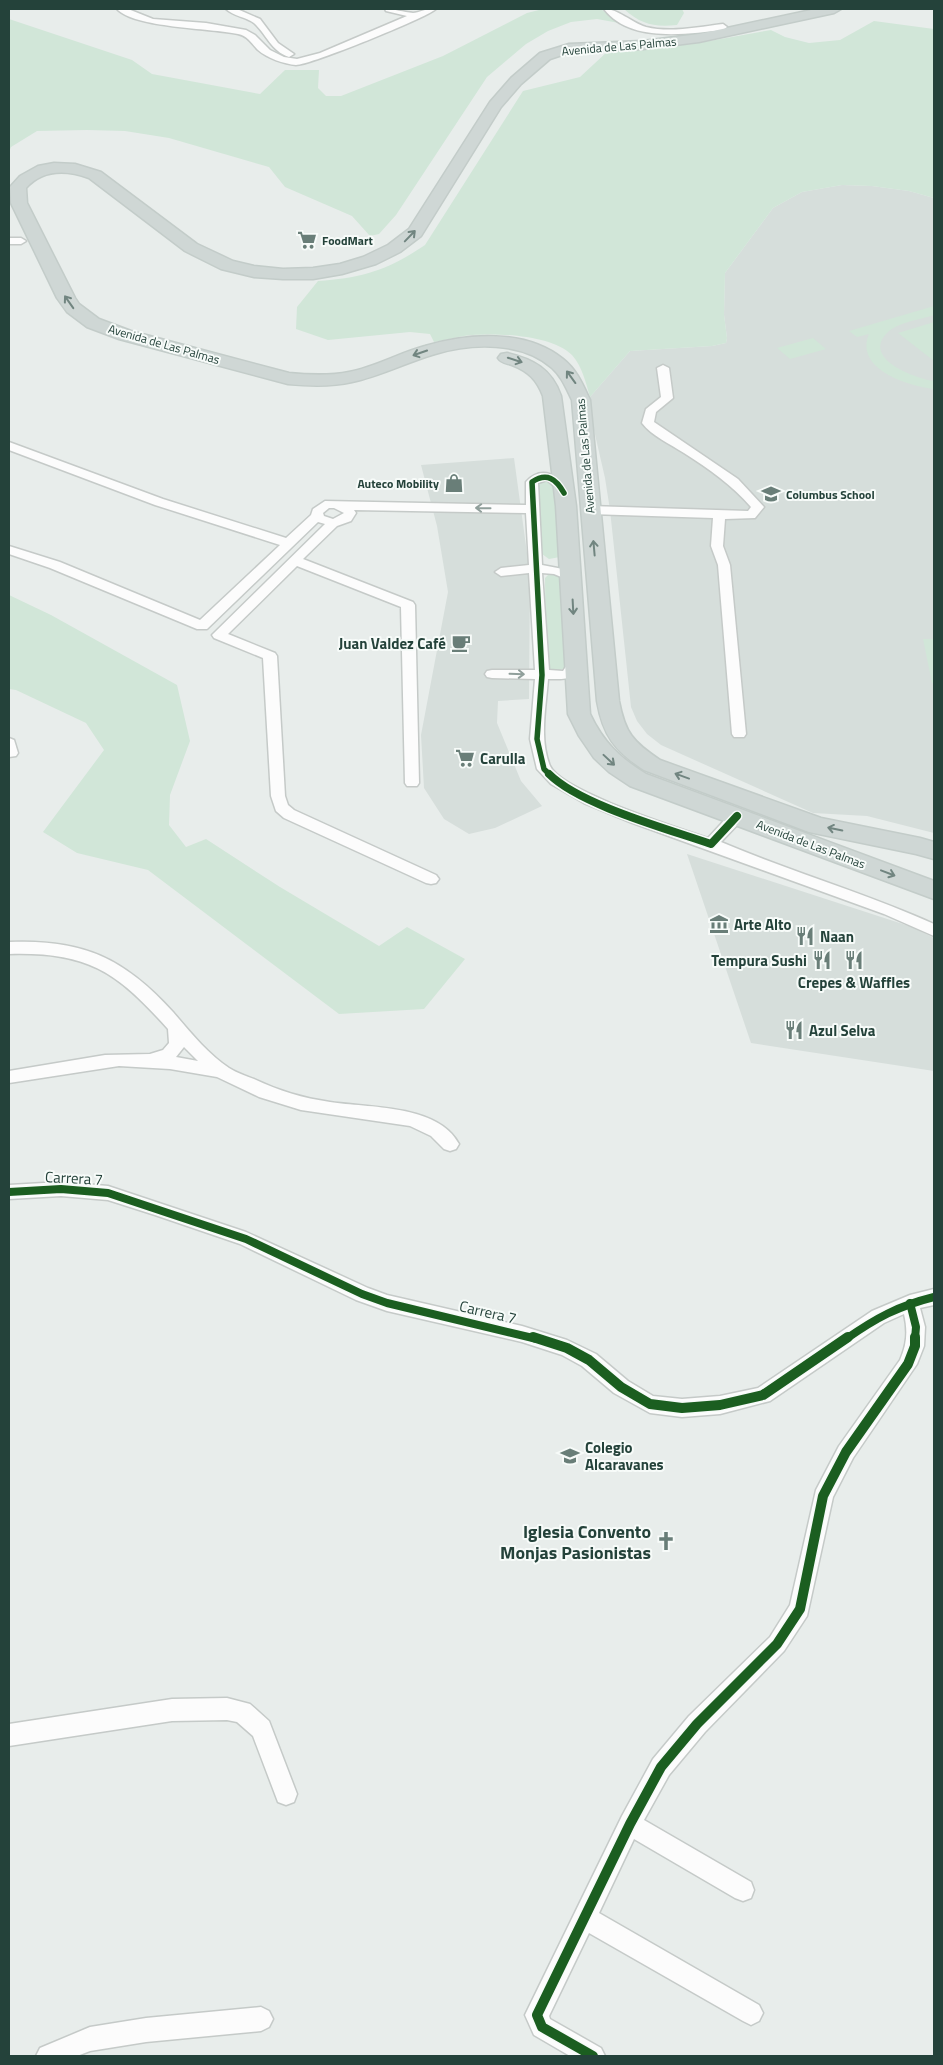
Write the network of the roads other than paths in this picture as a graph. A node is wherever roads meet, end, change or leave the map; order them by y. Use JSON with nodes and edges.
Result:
{"nodes":[{"id":1,"x":121,"y":9,"type":"edge"},
{"id":2,"x":230,"y":9,"type":"edge"},
{"id":3,"x":389,"y":9,"type":"edge"},
{"id":4,"x":432,"y":9,"type":"edge"},
{"id":5,"x":608,"y":9,"type":"edge"},
{"id":6,"x":806,"y":9,"type":"edge"},
{"id":7,"x":834,"y":9,"type":"edge"},
{"id":8,"x":416,"y":16,"type":"junction"},
{"id":9,"x":723,"y":27,"type":"junction"},
{"id":10,"x":610,"y":37,"type":"junction"},
{"id":11,"x":569,"y":48,"type":"junction"},
{"id":12,"x":304,"y":61,"type":"junction"},
{"id":13,"x":453,"y":143,"type":"dead end"},
{"id":14,"x":9,"y":181,"type":"edge"},
{"id":15,"x":9,"y":211,"type":"edge"},
{"id":16,"x":400,"y":224,"type":"dead end"},
{"id":17,"x":15,"y":241,"type":"edge"},
{"id":18,"x":663,"y":368,"type":"dead end"},
{"id":19,"x":9,"y":446,"type":"edge"},
{"id":20,"x":564,"y":494,"type":"junction"},
{"id":21,"x":590,"y":510,"type":"junction"},
{"id":22,"x":346,"y":511,"type":"junction"},
{"id":23,"x":532,"y":515,"type":"junction"},
{"id":24,"x":719,"y":515,"type":"junction"},
{"id":25,"x":317,"y":516,"type":"junction"},
{"id":26,"x":333,"y":523,"type":"junction"},
{"id":27,"x":288,"y":544,"type":"junction"},
{"id":28,"x":9,"y":550,"type":"edge"},
{"id":29,"x":568,"y":554,"type":"junction"},
{"id":30,"x":294,"y":560,"type":"junction"},
{"id":31,"x":535,"y":567,"type":"junction"},
{"id":32,"x":500,"y":570,"type":"dead end"},
{"id":33,"x":571,"y":577,"type":"junction"},
{"id":34,"x":576,"y":662,"type":"junction"},
{"id":35,"x":492,"y":674,"type":"dead end"},
{"id":36,"x":542,"y":676,"type":"junction"},
{"id":37,"x":739,"y":734,"type":"dead end"},
{"id":38,"x":412,"y":783,"type":"dead end"},
{"id":39,"x":737,"y":816,"type":"junction"},
{"id":40,"x":711,"y":844,"type":"junction"},
{"id":41,"x":934,"y":851,"type":"edge"},
{"id":42,"x":934,"y":860,"type":"edge"},
{"id":43,"x":431,"y":879,"type":"dead end"},
{"id":44,"x":932,"y":889,"type":"edge"},
{"id":45,"x":934,"y":930,"type":"edge"},
{"id":46,"x":9,"y":948,"type":"edge"},
{"id":47,"x":176,"y":1027,"type":"junction"},
{"id":48,"x":148,"y":1061,"type":"junction"},
{"id":49,"x":221,"y":1071,"type":"junction"},
{"id":50,"x":9,"y":1077,"type":"edge"},
{"id":51,"x":450,"y":1144,"type":"dead end"},
{"id":52,"x":9,"y":1192,"type":"edge"},
{"id":53,"x":927,"y":1298,"type":"edge"},
{"id":54,"x":9,"y":1735,"type":"edge"},
{"id":55,"x":286,"y":1794,"type":"dead end"},
{"id":56,"x":630,"y":1824,"type":"junction"},
{"id":57,"x":744,"y":1890,"type":"dead end"},
{"id":58,"x":585,"y":1918,"type":"junction"},
{"id":59,"x":751,"y":2013,"type":"dead end"},
{"id":60,"x":261,"y":2019,"type":"dead end"},
{"id":61,"x":48,"y":2056,"type":"edge"},
{"id":62,"x":594,"y":2056,"type":"edge"}],
"edges":[{"from":1,"to":12,"type":"street"},
{"from":2,"to":12,"type":"street"},
{"from":3,"to":8,"type":"street"},
{"from":4,"to":8,"type":"street"},
{"from":5,"to":9,"type":"street"},
{"from":6,"to":9,"type":"main road","name":"Avenida de Las Palmas"},
{"from":7,"to":10,"type":"main road","name":"Avenida de Las Palmas"},
{"from":8,"to":12,"type":"street"},
{"from":9,"to":10,"type":"main road","name":"Avenida de Las Palmas"},
{"from":10,"to":11,"type":"main road","name":"Avenida de Las Palmas"},
{"from":11,"to":13,"type":"main road","name":"Avenida de Las Palmas"},
{"from":21,"to":11,"type":"main road","name":"Avenida de Las Palmas","one_way":true},
{"from":14,"to":16,"type":"main road"},
{"from":15,"to":17,"type":"main road","name":"Avenida de Las Palmas"},
{"from":17,"to":20,"type":"main road","name":"Avenida de Las Palmas","one_way":true},
{"from":18,"to":24,"type":"street"},
{"from":19,"to":27,"type":"street"},
{"from":20,"to":23,"type":"street"},
{"from":20,"to":29,"type":"main road","name":"Avenida de Las Palmas"},
{"from":21,"to":24,"type":"street"},
{"from":41,"to":21,"type":"main road","name":"Avenida de Las Palmas","one_way":true},
{"from":22,"to":23,"type":"street"},
{"from":22,"to":25,"type":"street"},
{"from":22,"to":26,"type":"street"},
{"from":23,"to":31,"type":"street"},
{"from":24,"to":37,"type":"street"},
{"from":25,"to":26,"type":"street"},
{"from":25,"to":27,"type":"street"},
{"from":26,"to":30,"type":"street"},
{"from":27,"to":28,"type":"street"},
{"from":29,"to":31,"type":"street"},
{"from":29,"to":33,"type":"main road","name":"Avenida de Las Palmas"},
{"from":30,"to":38,"type":"street"},
{"from":30,"to":43,"type":"street"},
{"from":31,"to":32,"type":"street"},
{"from":31,"to":33,"type":"street"},
{"from":31,"to":36,"type":"street"},
{"from":33,"to":34,"type":"main road","name":"Avenida de Las Palmas","one_way":true},
{"from":34,"to":36,"type":"street"},
{"from":34,"to":39,"type":"main road","name":"Avenida de Las Palmas","one_way":true},
{"from":35,"to":36,"type":"street","one_way":true},
{"from":36,"to":40,"type":"street"},
{"from":39,"to":40,"type":"street"},
{"from":39,"to":44,"type":"main road","name":"Avenida de Las Palmas","one_way":true},
{"from":40,"to":45,"type":"street"},
{"from":42,"to":44,"type":"main road"},
{"from":46,"to":47,"type":"street"},
{"from":47,"to":48,"type":"street"},
{"from":47,"to":49,"type":"street"},
{"from":48,"to":49,"type":"street"},
{"from":48,"to":50,"type":"street"},
{"from":49,"to":51,"type":"street"},
{"from":52,"to":53,"type":"street","name":"Carrera 7"},
{"from":53,"to":56,"type":"street"},
{"from":54,"to":55,"type":"street"},
{"from":56,"to":57,"type":"street"},
{"from":56,"to":58,"type":"street"},
{"from":58,"to":59,"type":"street"},
{"from":58,"to":62,"type":"street"},
{"from":60,"to":61,"type":"street"}]}
